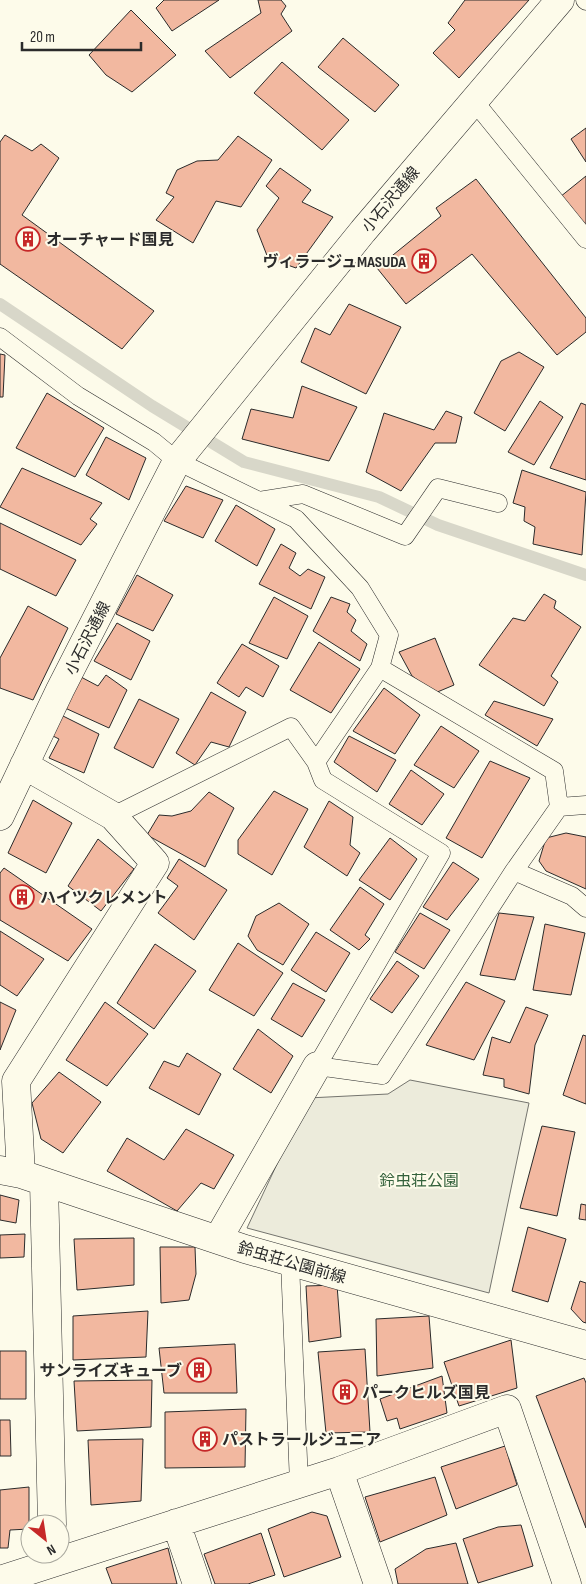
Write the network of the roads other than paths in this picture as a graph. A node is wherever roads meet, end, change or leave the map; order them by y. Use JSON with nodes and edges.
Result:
{"nodes":[{"id":1,"x":560,"y":0,"type":"edge"},
{"id":2,"x":474,"y":101,"type":"junction"},
{"id":3,"x":586,"y":239,"type":"edge"},
{"id":4,"x":0,"y":338,"type":"edge"},
{"id":5,"x":176,"y":461,"type":"junction"},
{"id":6,"x":259,"y":501,"type":"junction"},
{"id":7,"x":498,"y":503,"type":"dead end"},
{"id":8,"x":380,"y":668,"type":"junction"},
{"id":9,"x":316,"y":762,"type":"junction"},
{"id":10,"x":24,"y":765,"type":"junction"},
{"id":11,"x":586,"y":805,"type":"edge"},
{"id":12,"x":559,"y":807,"type":"junction"},
{"id":13,"x":0,"y":816,"type":"edge"},
{"id":14,"x":113,"y":816,"type":"junction"},
{"id":15,"x":514,"y":871,"type":"junction"},
{"id":16,"x":586,"y":908,"type":"edge"},
{"id":17,"x":317,"y":1066,"type":"junction"},
{"id":18,"x":22,"y":1176,"type":"edge"},
{"id":19,"x":218,"y":1239,"type":"junction"},
{"id":20,"x":290,"y":1262,"type":"junction"},
{"id":21,"x":586,"y":1345,"type":"edge"},
{"id":22,"x":340,"y":1471,"type":"junction"},
{"id":23,"x":299,"y":1484,"type":"junction"},
{"id":24,"x":51,"y":1514,"type":"edge"},
{"id":25,"x":176,"y":1523,"type":"junction"},
{"id":26,"x":70,"y":1553,"type":"edge"},
{"id":27,"x":41,"y":1564,"type":"edge"},
{"id":28,"x":15,"y":1579,"type":"edge"},
{"id":29,"x":197,"y":1584,"type":"edge"},
{"id":30,"x":378,"y":1584,"type":"edge"},
{"id":31,"x":567,"y":1584,"type":"edge"}],
"edges":[{"from":1,"to":2,"type":"street","name":"小石沢通線"},
{"from":2,"to":3,"type":"lane"},
{"from":2,"to":5,"type":"street","name":"小石沢通線"},
{"from":4,"to":5,"type":"lane"},
{"from":5,"to":6,"type":"lane"},
{"from":5,"to":10,"type":"street","name":"小石沢通線"},
{"from":6,"to":7,"type":"lane"},
{"from":6,"to":8,"type":"lane"},
{"from":8,"to":9,"type":"lane"},
{"from":8,"to":12,"type":"lane"},
{"from":9,"to":14,"type":"lane"},
{"from":9,"to":17,"type":"lane"},
{"from":10,"to":13,"type":"street","name":"小石沢通線"},
{"from":10,"to":14,"type":"street"},
{"from":11,"to":12,"type":"lane"},
{"from":12,"to":15,"type":"lane"},
{"from":14,"to":18,"type":"street"},
{"from":15,"to":16,"type":"lane"},
{"from":15,"to":17,"type":"lane"},
{"from":17,"to":19,"type":"street"},
{"from":18,"to":19,"type":"street","name":"鈴虫荘公園前線"},
{"from":18,"to":24,"type":"street"},
{"from":19,"to":20,"type":"street","name":"鈴虫荘公園前線"},
{"from":20,"to":21,"type":"street","name":"鈴虫荘公園前線"},
{"from":20,"to":23,"type":"lane"},
{"from":22,"to":23,"type":"street"},
{"from":22,"to":30,"type":"street"},
{"from":22,"to":31,"type":"street"},
{"from":23,"to":25,"type":"street"},
{"from":25,"to":26,"type":"street"},
{"from":25,"to":29,"type":"street"},
{"from":27,"to":28,"type":"street"}]}
